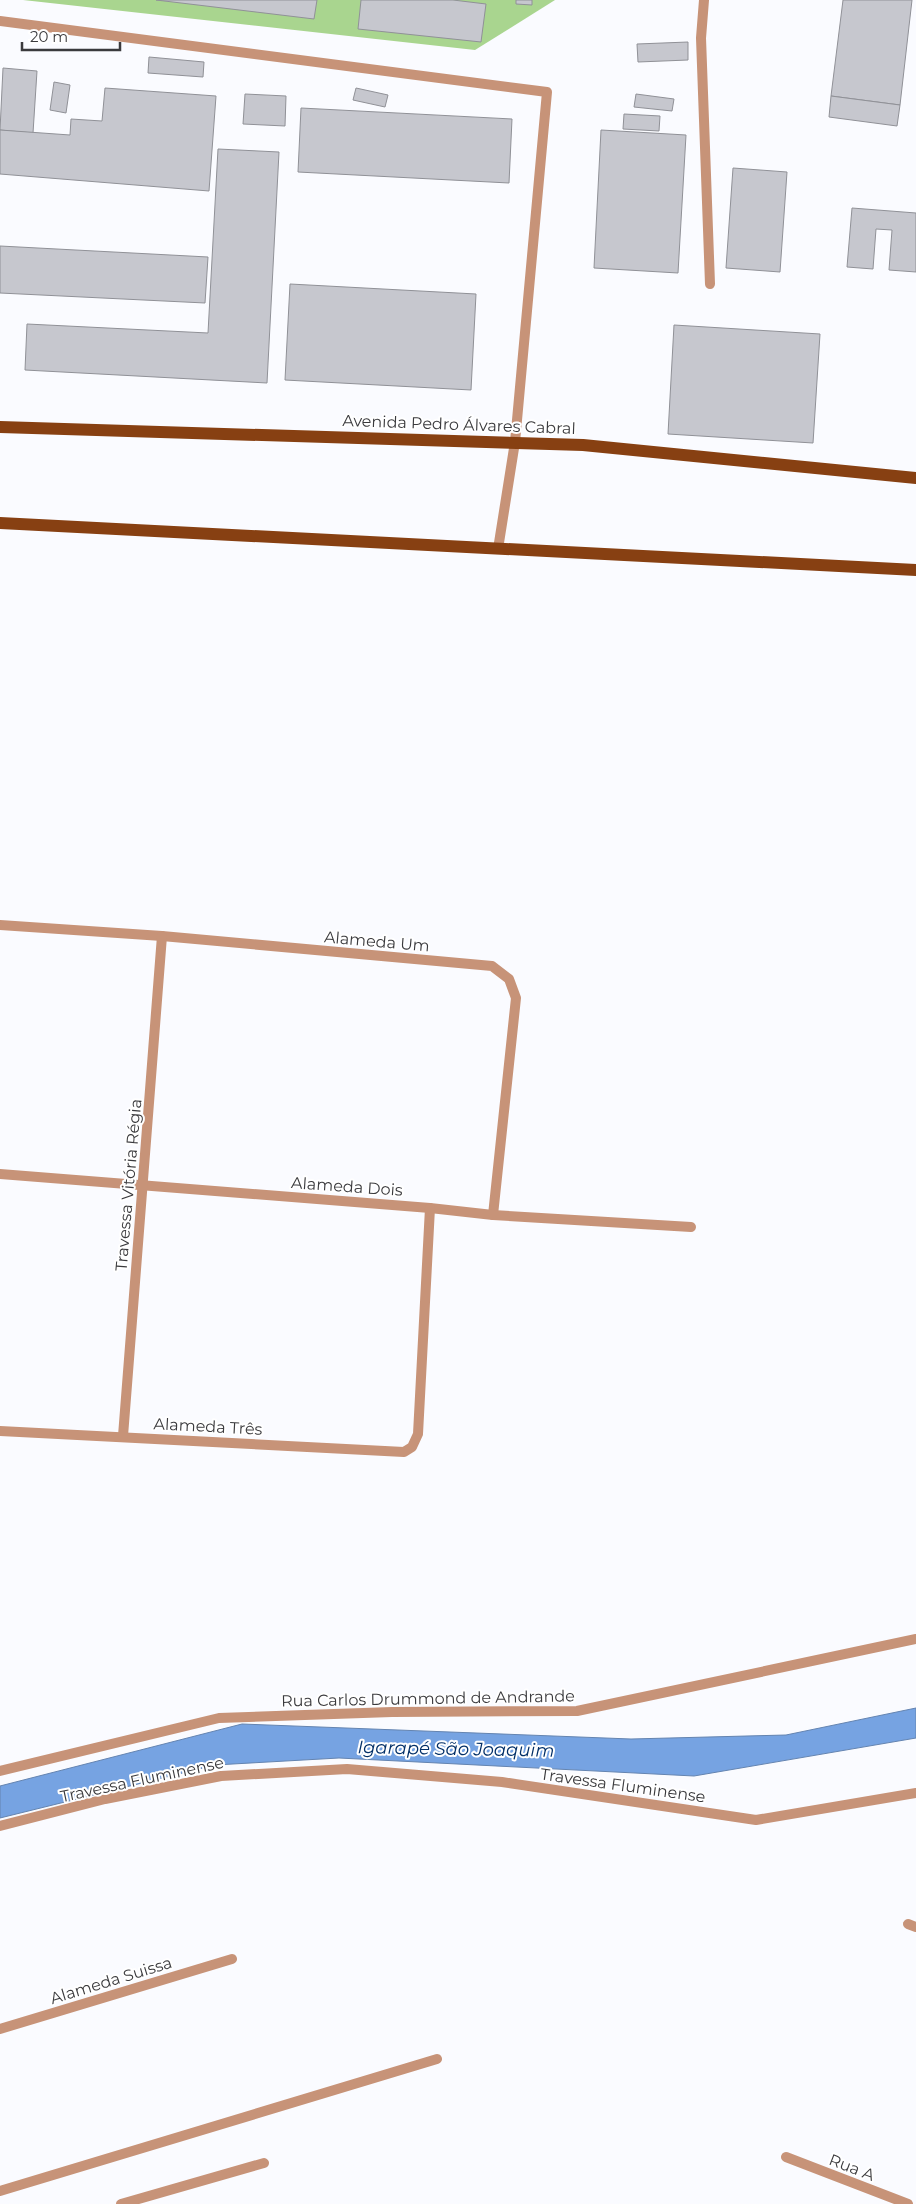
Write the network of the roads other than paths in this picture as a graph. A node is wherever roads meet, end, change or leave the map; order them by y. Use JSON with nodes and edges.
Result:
{"nodes":[{"id":1,"x":704,"y":0,"type":"edge"},
{"id":2,"x":0,"y":21,"type":"edge"},
{"id":3,"x":710,"y":284,"type":"dead end"},
{"id":4,"x":0,"y":427,"type":"edge"},
{"id":5,"x":515,"y":442,"type":"junction"},
{"id":6,"x":916,"y":478,"type":"edge"},
{"id":7,"x":0,"y":523,"type":"edge"},
{"id":8,"x":498,"y":549,"type":"junction"},
{"id":9,"x":916,"y":570,"type":"edge"},
{"id":10,"x":0,"y":925,"type":"edge"},
{"id":11,"x":162,"y":936,"type":"junction"},
{"id":12,"x":0,"y":1174,"type":"edge"},
{"id":13,"x":143,"y":1186,"type":"junction"},
{"id":14,"x":430,"y":1208,"type":"junction"},
{"id":15,"x":493,"y":1214,"type":"junction"},
{"id":16,"x":691,"y":1227,"type":"dead end"},
{"id":17,"x":0,"y":1430,"type":"edge"},
{"id":18,"x":123,"y":1436,"type":"junction"},
{"id":19,"x":916,"y":1639,"type":"edge"},
{"id":20,"x":0,"y":1771,"type":"edge"},
{"id":21,"x":916,"y":1793,"type":"edge"},
{"id":22,"x":0,"y":1826,"type":"edge"},
{"id":23,"x":232,"y":1958,"type":"dead end"},
{"id":24,"x":0,"y":2029,"type":"edge"},
{"id":25,"x":437,"y":2059,"type":"dead end"},
{"id":26,"x":786,"y":2157,"type":"dead end"},
{"id":27,"x":264,"y":2163,"type":"dead end"},
{"id":28,"x":0,"y":2191,"type":"edge"},
{"id":29,"x":121,"y":2204,"type":"edge"},
{"id":30,"x":908,"y":2204,"type":"edge"}],
"edges":[{"from":1,"to":3,"type":"street"},
{"from":2,"to":5,"type":"street"},
{"from":4,"to":5,"type":"main road","name":"Avenida Pedro Álvares Cabral"},
{"from":5,"to":6,"type":"main road","name":"Avenida Pedro Álvares Cabral"},
{"from":5,"to":8,"type":"street"},
{"from":7,"to":8,"type":"main road"},
{"from":8,"to":9,"type":"main road"},
{"from":10,"to":11,"type":"street","name":"Alameda Um"},
{"from":11,"to":13,"type":"street","name":"Travessa Vitória Régia"},
{"from":11,"to":15,"type":"street","name":"Alameda Um"},
{"from":12,"to":13,"type":"street","name":"Alameda Dois"},
{"from":13,"to":14,"type":"street","name":"Alameda Dois"},
{"from":13,"to":18,"type":"street","name":"Travessa Vitória Régia"},
{"from":14,"to":15,"type":"street","name":"Alameda Dois"},
{"from":14,"to":18,"type":"street","name":"Alameda Três"},
{"from":15,"to":16,"type":"street","name":"Alameda Dois"},
{"from":17,"to":18,"type":"street","name":"Alameda Três"},
{"from":19,"to":20,"type":"street","name":"Rua Carlos Drummond de Andrande"},
{"from":21,"to":22,"type":"street","name":"Travessa Fluminense"},
{"from":23,"to":24,"type":"street","name":"Alameda Suissa"},
{"from":25,"to":28,"type":"street"},
{"from":26,"to":30,"type":"street","name":"Rua A"},
{"from":27,"to":29,"type":"street"}]}
